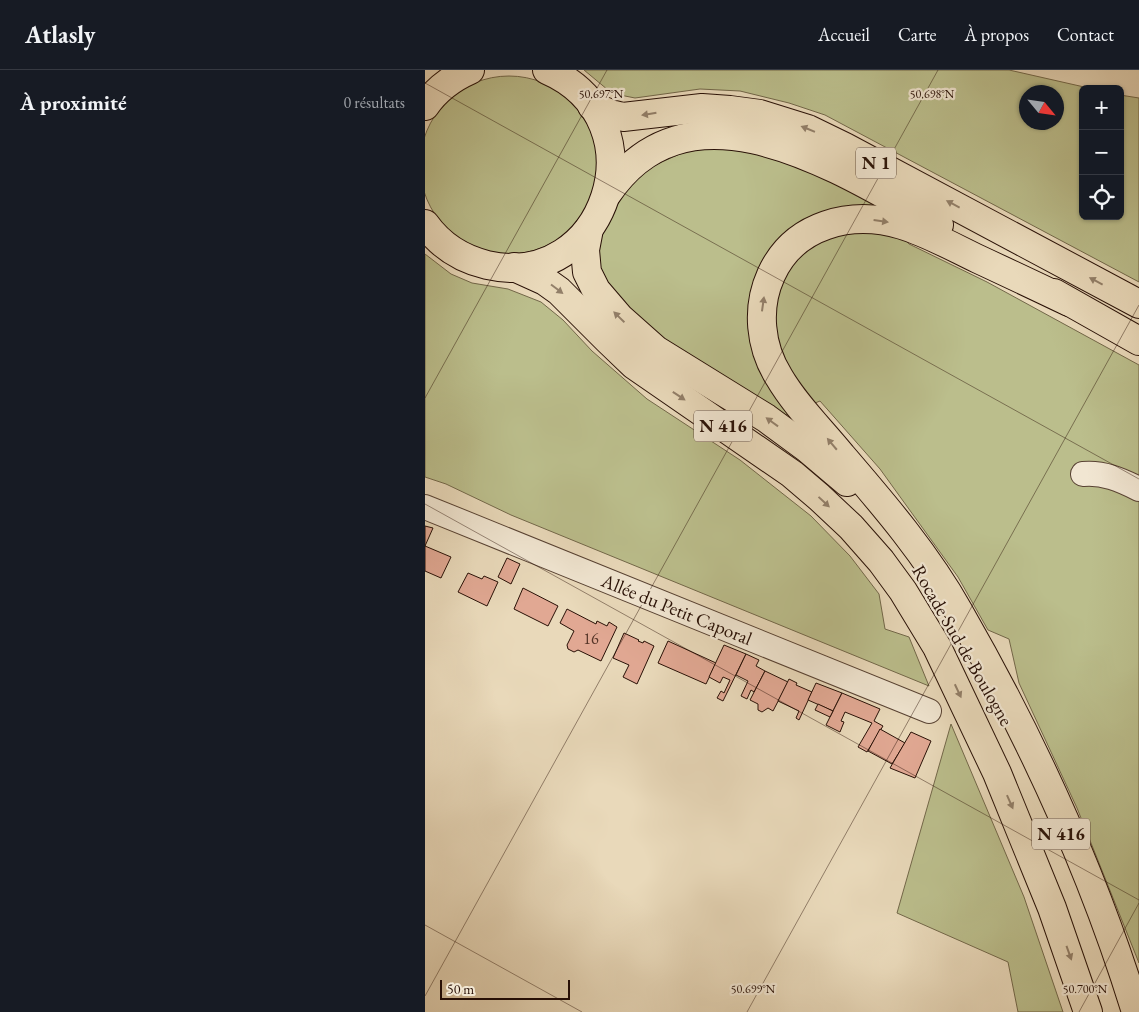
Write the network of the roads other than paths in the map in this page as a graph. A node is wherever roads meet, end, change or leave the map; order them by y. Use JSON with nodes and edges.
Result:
{"nodes":[{"id":1,"x":547,"y":70,"type":"edge"},
{"id":2,"x":458,"y":74,"type":"edge"},
{"id":3,"x":425,"y":106,"type":"edge"},
{"id":4,"x":592,"y":106,"type":"junction"},
{"id":5,"x":607,"y":194,"type":"junction"},
{"id":6,"x":425,"y":224,"type":"edge"},
{"id":7,"x":589,"y":229,"type":"junction"},
{"id":8,"x":514,"y":267,"type":"junction"},
{"id":9,"x":1069,"y":302,"type":"junction"},
{"id":10,"x":1139,"y":304,"type":"edge"},
{"id":11,"x":1139,"y":341,"type":"edge"},
{"id":12,"x":1083,"y":474,"type":"dead end"},
{"id":13,"x":1139,"y":489,"type":"edge"},
{"id":14,"x":425,"y":507,"type":"edge"},
{"id":15,"x":963,"y":627,"type":"junction"},
{"id":16,"x":984,"y":666,"type":"junction"},
{"id":17,"x":929,"y":711,"type":"dead end"},
{"id":18,"x":1088,"y":1012,"type":"edge"},
{"id":19,"x":1126,"y":1012,"type":"edge"},
{"id":20,"x":1136,"y":1012,"type":"edge"}],
"edges":[{"from":1,"to":4,"type":"highway"},
{"from":2,"to":3,"type":"highway"},
{"from":4,"to":5,"type":"highway"},
{"from":10,"to":4,"type":"highway","number":"N 1","one_way":true},
{"from":5,"to":7,"type":"highway"},
{"from":5,"to":9,"type":"highway","number":"N 1"},
{"from":6,"to":8,"type":"highway"},
{"from":7,"to":8,"type":"highway"},
{"from":15,"to":7,"type":"highway","name":"Rocade Sud de Boulogne","number":"N 416","one_way":true},
{"from":8,"to":18,"type":"highway","name":"Rocade Sud de Boulogne","number":"N 416","one_way":true},
{"from":9,"to":11,"type":"highway","number":"N 1"},
{"from":15,"to":9,"type":"highway","one_way":true},
{"from":12,"to":13,"type":"street"},
{"from":14,"to":17,"type":"street","name":"Allée du Petit Caporal"},
{"from":15,"to":16,"type":"highway","name":"Rocade Sud de Boulogne","number":"N 416"},
{"from":16,"to":19,"type":"highway","name":"Rocade Sud de Boulogne","number":"N 416"},
{"from":16,"to":20,"type":"highway"}]}
